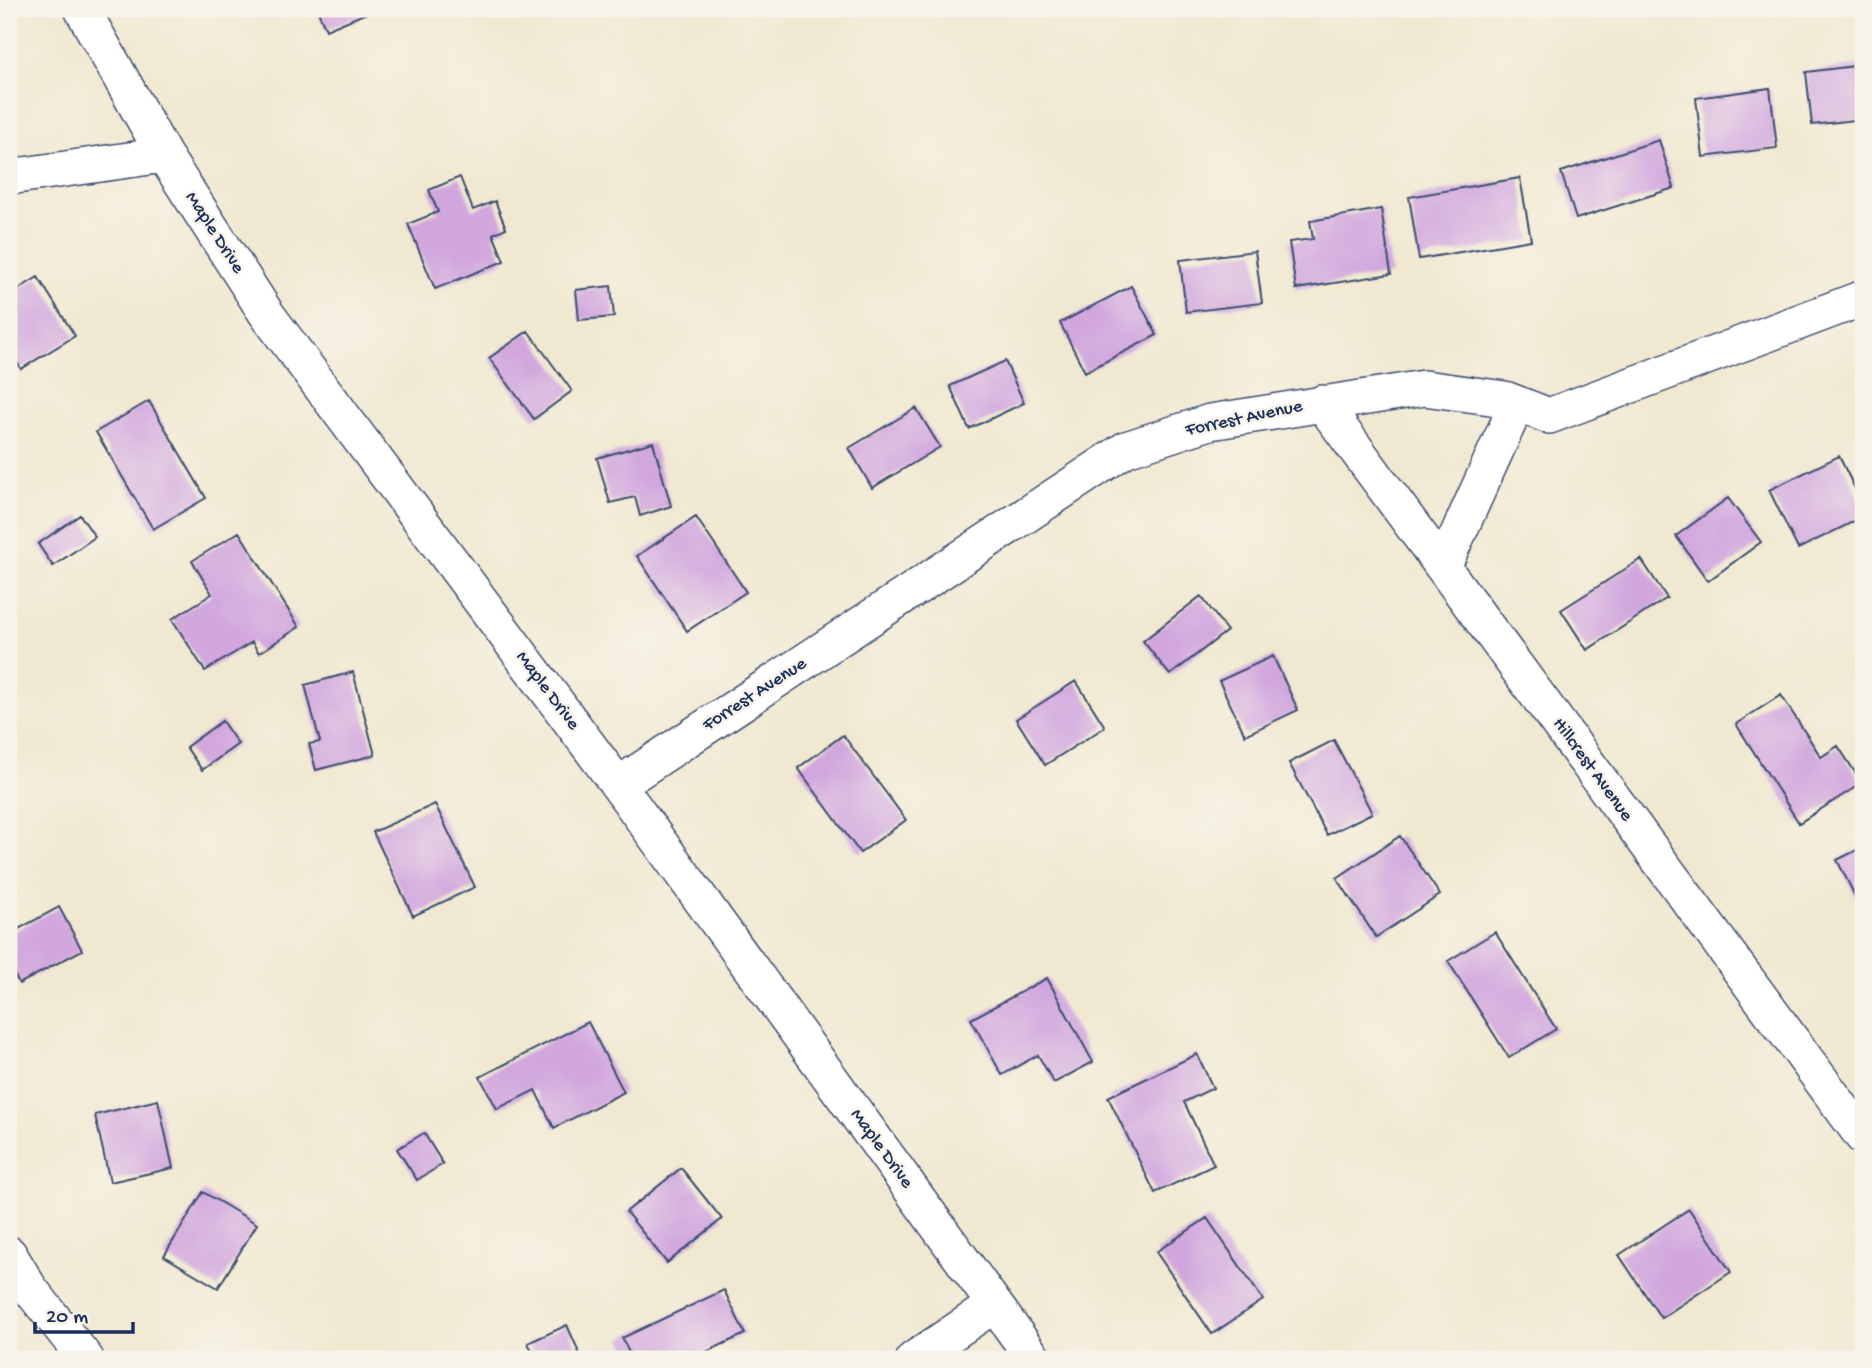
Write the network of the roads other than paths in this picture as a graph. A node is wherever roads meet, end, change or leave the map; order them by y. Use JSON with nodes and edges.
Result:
{"nodes":[{"id":1,"x":82,"y":9,"type":"edge"},
{"id":2,"x":163,"y":155,"type":"junction"},
{"id":3,"x":9,"y":177,"type":"edge"},
{"id":4,"x":1863,"y":298,"type":"edge"},
{"id":5,"x":1322,"y":403,"type":"junction"},
{"id":6,"x":1517,"y":404,"type":"junction"},
{"id":7,"x":1443,"y":567,"type":"junction"},
{"id":8,"x":618,"y":785,"type":"junction"},
{"id":9,"x":1863,"y":1137,"type":"edge"},
{"id":10,"x":9,"y":1254,"type":"edge"},
{"id":11,"x":994,"y":1305,"type":"junction"},
{"id":12,"x":86,"y":1359,"type":"edge"},
{"id":13,"x":914,"y":1359,"type":"edge"},
{"id":14,"x":1034,"y":1359,"type":"edge"}],
"edges":[{"from":1,"to":2,"type":"street","name":"Maple Drive"},
{"from":2,"to":3,"type":"street"},
{"from":2,"to":8,"type":"street","name":"Maple Drive"},
{"from":4,"to":6,"type":"street","name":"Forrest Avenue"},
{"from":5,"to":6,"type":"street","name":"Forrest Avenue"},
{"from":5,"to":7,"type":"street","name":"Hillcrest Avenue"},
{"from":5,"to":8,"type":"street","name":"Forrest Avenue"},
{"from":6,"to":7,"type":"street"},
{"from":7,"to":9,"type":"street","name":"Hillcrest Avenue"},
{"from":8,"to":11,"type":"street","name":"Maple Drive"},
{"from":10,"to":12,"type":"street"},
{"from":11,"to":13,"type":"street"},
{"from":11,"to":14,"type":"street","name":"Maple Drive"}]}
